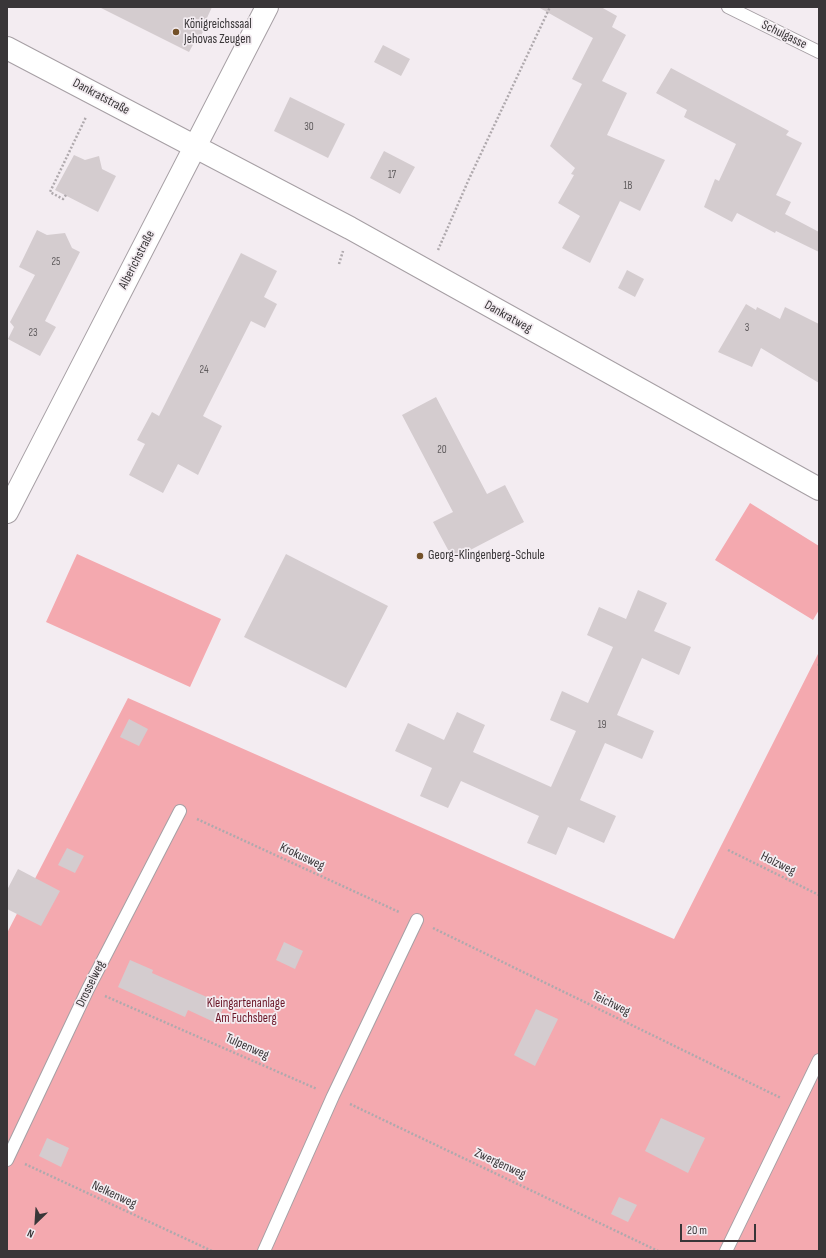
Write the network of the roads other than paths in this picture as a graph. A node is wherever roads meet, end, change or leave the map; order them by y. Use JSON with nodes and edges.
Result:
{"nodes":[{"id":1,"x":267,"y":7,"type":"edge"},
{"id":2,"x":728,"y":7,"type":"edge"},
{"id":3,"x":7,"y":48,"type":"edge"},
{"id":4,"x":819,"y":52,"type":"edge"},
{"id":5,"x":195,"y":148,"type":"junction"},
{"id":6,"x":819,"y":489,"type":"edge"},
{"id":7,"x":7,"y":512,"type":"edge"},
{"id":8,"x":180,"y":811,"type":"road end"},
{"id":9,"x":417,"y":920,"type":"road end"},
{"id":10,"x":819,"y":1060,"type":"edge"},
{"id":11,"x":8,"y":1158,"type":"edge"},
{"id":12,"x":264,"y":1251,"type":"edge"},
{"id":13,"x":726,"y":1251,"type":"edge"}],
"edges":[{"from":1,"to":5,"type":"street","name":"Alberichstraße"},
{"from":2,"to":4,"type":"lane","name":"Schulgasse"},
{"from":3,"to":5,"type":"street","name":"Dankratstraße"},
{"from":5,"to":6,"type":"street","name":"Dankratweg"},
{"from":5,"to":7,"type":"street","name":"Alberichstraße"},
{"from":8,"to":11,"type":"lane","name":"Drosselweg"},
{"from":9,"to":12,"type":"lane"},
{"from":10,"to":13,"type":"lane"}]}
